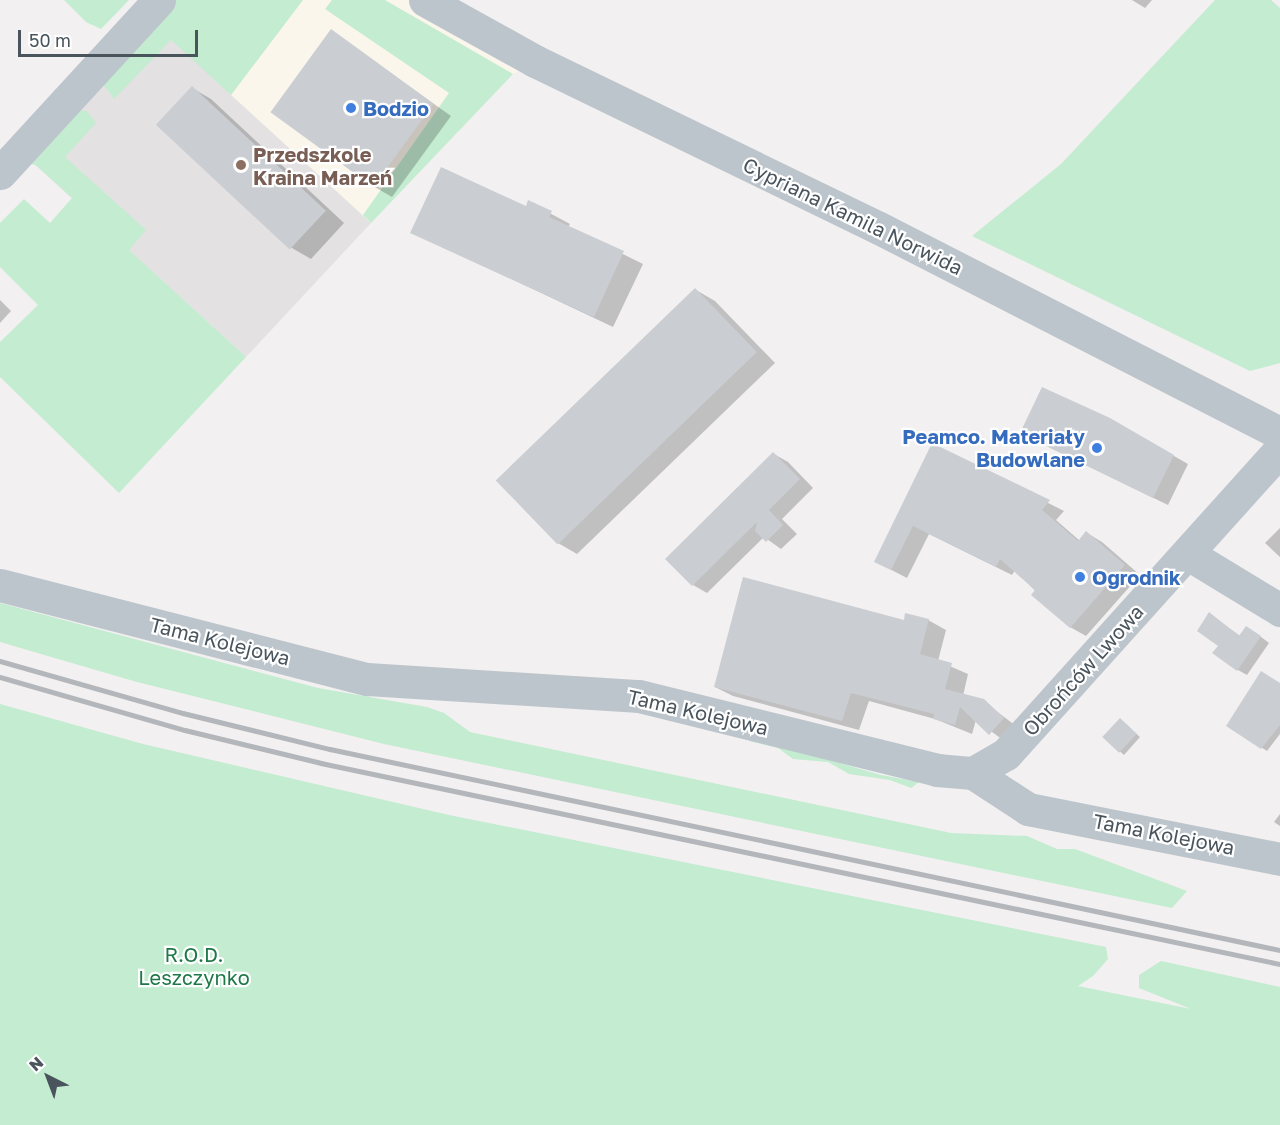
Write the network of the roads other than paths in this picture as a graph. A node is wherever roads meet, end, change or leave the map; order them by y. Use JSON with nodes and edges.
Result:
{"nodes":[{"id":1,"x":159,"y":0,"type":"edge"},
{"id":2,"x":425,"y":0,"type":"edge"},
{"id":3,"x":0,"y":173,"type":"edge"},
{"id":4,"x":1280,"y":433,"type":"edge"},
{"id":5,"x":1280,"y":450,"type":"edge"},
{"id":6,"x":1188,"y":554,"type":"junction"},
{"id":7,"x":0,"y":585,"type":"edge"},
{"id":8,"x":1280,"y":610,"type":"edge"},
{"id":9,"x":973,"y":773,"type":"junction"},
{"id":10,"x":1280,"y":859,"type":"edge"}],
"edges":[{"from":1,"to":3,"type":"street"},
{"from":2,"to":4,"type":"street","name":"Cypriana Kamila Norwida"},
{"from":5,"to":6,"type":"street","name":"Obrońców Lwowa"},
{"from":6,"to":8,"type":"street"},
{"from":6,"to":9,"type":"street","name":"Obrońców Lwowa"},
{"from":7,"to":9,"type":"street","name":"Tama Kolejowa"},
{"from":9,"to":10,"type":"street","name":"Tama Kolejowa"}]}
